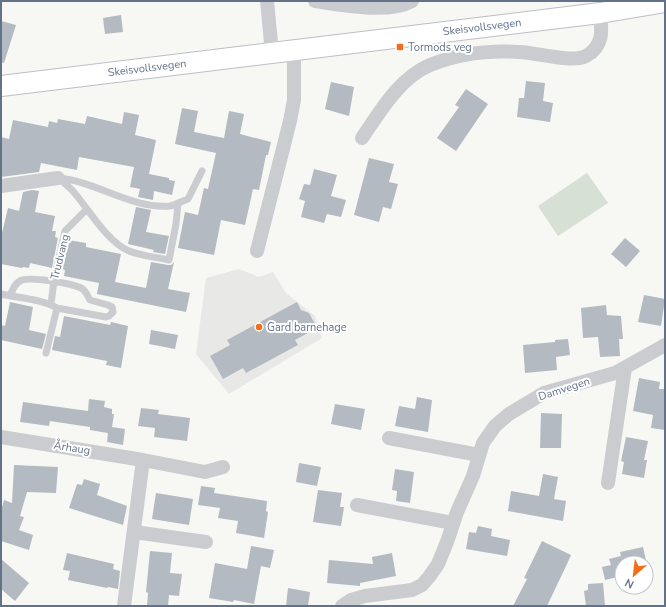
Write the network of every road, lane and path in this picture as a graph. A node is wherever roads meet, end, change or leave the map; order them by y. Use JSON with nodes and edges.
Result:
{"nodes":[{"id":1,"x":268,"y":1,"type":"edge"},
{"id":2,"x":315,"y":1,"type":"edge"},
{"id":3,"x":412,"y":1,"type":"edge"},
{"id":4,"x":665,"y":2,"type":"edge"},
{"id":5,"x":600,"y":13,"type":"junction"},
{"id":6,"x":294,"y":50,"type":"junction"},
{"id":7,"x":272,"y":53,"type":"junction"},
{"id":8,"x":1,"y":86,"type":"edge"},
{"id":9,"x":362,"y":138,"type":"dead end"},
{"id":10,"x":202,"y":171,"type":"dead end"},
{"id":11,"x":58,"y":178,"type":"junction"},
{"id":12,"x":1,"y":186,"type":"edge"},
{"id":13,"x":178,"y":203,"type":"junction"},
{"id":14,"x":86,"y":210,"type":"junction"},
{"id":15,"x":256,"y":251,"type":"dead end"},
{"id":16,"x":54,"y":281,"type":"junction"},
{"id":17,"x":1,"y":294,"type":"edge"},
{"id":18,"x":10,"y":296,"type":"junction"},
{"id":19,"x":54,"y":306,"type":"junction"},
{"id":20,"x":665,"y":345,"type":"edge"},
{"id":21,"x":46,"y":354,"type":"dead end"},
{"id":22,"x":625,"y":368,"type":"junction"},
{"id":23,"x":1,"y":437,"type":"edge"},
{"id":24,"x":389,"y":438,"type":"dead end"},
{"id":25,"x":479,"y":455,"type":"junction"},
{"id":26,"x":143,"y":460,"type":"junction"},
{"id":27,"x":223,"y":468,"type":"dead end"},
{"id":28,"x":608,"y":483,"type":"dead end"},
{"id":29,"x":357,"y":505,"type":"dead end"},
{"id":30,"x":453,"y":524,"type":"junction"},
{"id":31,"x":134,"y":532,"type":"junction"},
{"id":32,"x":206,"y":542,"type":"dead end"},
{"id":33,"x":124,"y":606,"type":"edge"},
{"id":34,"x":342,"y":606,"type":"edge"}],
"edges":[{"from":1,"to":7,"type":"street"},
{"from":2,"to":3,"type":"street"},
{"from":4,"to":5,"type":"main road","name":"Skeisvollsvegen"},
{"from":5,"to":6,"type":"main road","name":"Skeisvollsvegen"},
{"from":5,"to":9,"type":"street"},
{"from":6,"to":7,"type":"main road","name":"Skeisvollsvegen"},
{"from":6,"to":15,"type":"street"},
{"from":7,"to":8,"type":"main road","name":"Skeisvollsvegen"},
{"from":10,"to":13,"type":"lane"},
{"from":11,"to":12,"type":"street"},
{"from":11,"to":13,"type":"lane"},
{"from":11,"to":14,"type":"lane"},
{"from":13,"to":14,"type":"lane"},
{"from":14,"to":16,"type":"lane","name":"Trudvang"},
{"from":16,"to":18,"type":"lane"},
{"from":16,"to":19,"type":"lane","name":"Trudvang"},
{"from":16,"to":19,"type":"lane"},
{"from":17,"to":18,"type":"lane"},
{"from":18,"to":19,"type":"lane"},
{"from":19,"to":21,"type":"lane","name":"Trudvang"},
{"from":20,"to":22,"type":"street","name":"Damvegen"},
{"from":22,"to":25,"type":"street","name":"Damvegen"},
{"from":22,"to":28,"type":"street"},
{"from":23,"to":26,"type":"street","name":"Århaug"},
{"from":24,"to":25,"type":"street"},
{"from":25,"to":30,"type":"street","name":"Damvegen"},
{"from":26,"to":27,"type":"street","name":"Århaug"},
{"from":26,"to":31,"type":"street"},
{"from":29,"to":30,"type":"street"},
{"from":30,"to":34,"type":"street","name":"Damvegen"},
{"from":31,"to":32,"type":"street"},
{"from":31,"to":33,"type":"street"}]}
